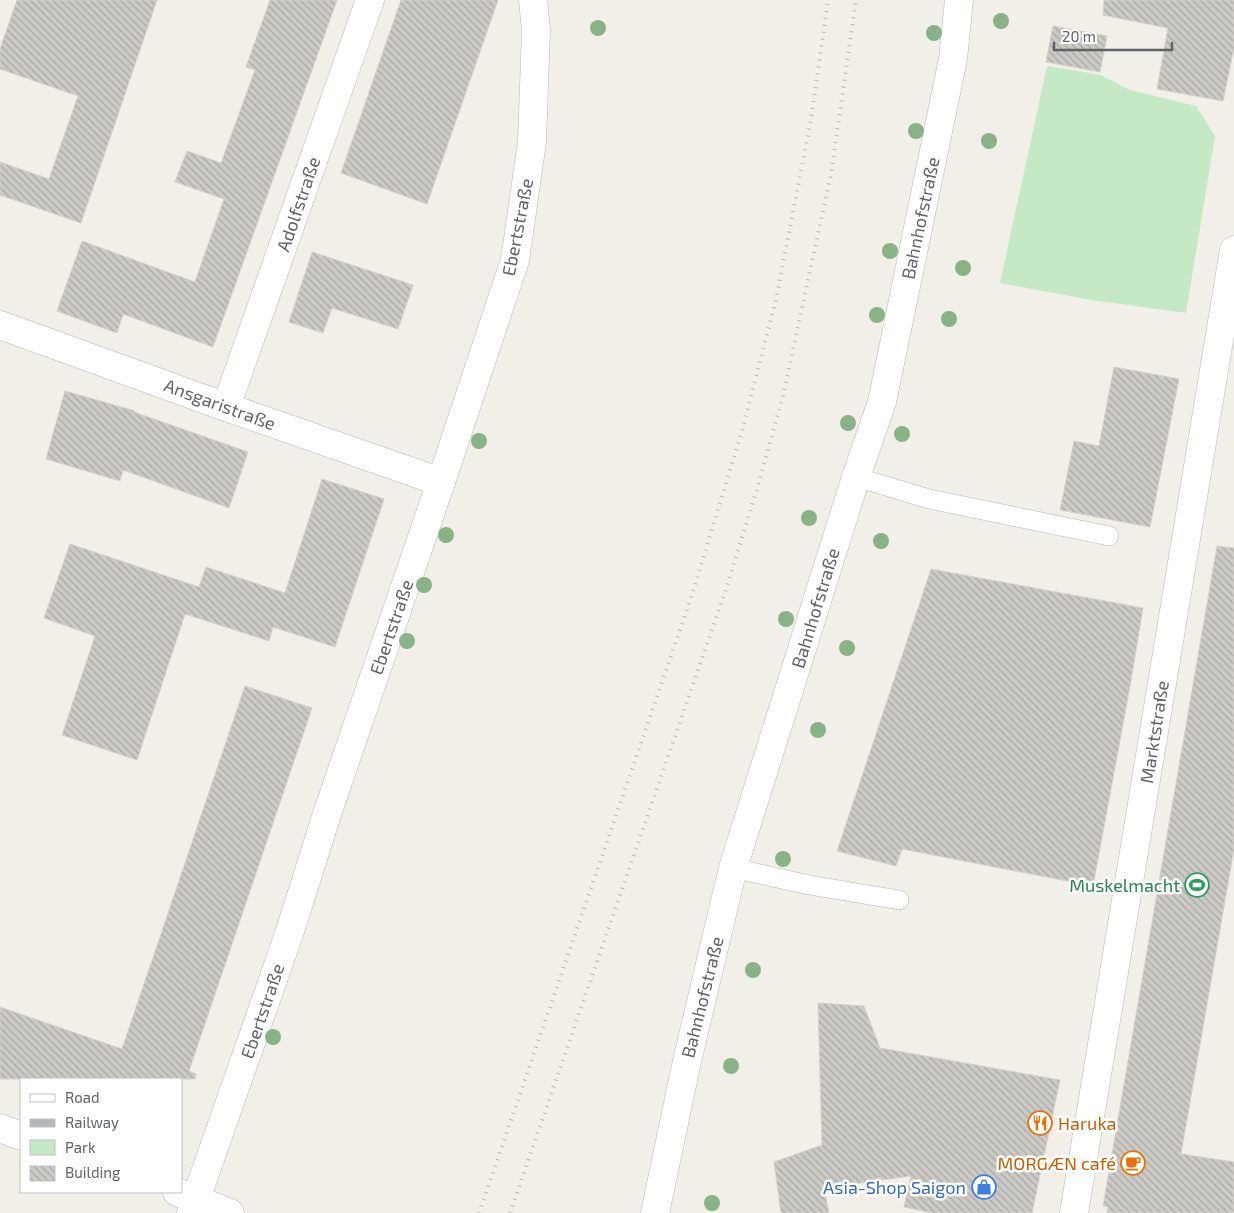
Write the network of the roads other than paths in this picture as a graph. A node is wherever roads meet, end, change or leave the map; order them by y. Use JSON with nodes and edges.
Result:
{"nodes":[{"id":1,"x":370,"y":0,"type":"edge"},
{"id":2,"x":533,"y":0,"type":"edge"},
{"id":3,"x":959,"y":0,"type":"edge"},
{"id":4,"x":1234,"y":250,"type":"edge"},
{"id":5,"x":0,"y":325,"type":"edge"},
{"id":6,"x":1228,"y":326,"type":"edge"},
{"id":7,"x":226,"y":407,"type":"junction"},
{"id":8,"x":856,"y":477,"type":"junction"},
{"id":9,"x":441,"y":482,"type":"junction"},
{"id":10,"x":1109,"y":536,"type":"dead end"},
{"id":11,"x":734,"y":868,"type":"junction"},
{"id":12,"x":899,"y":900,"type":"dead end"},
{"id":13,"x":0,"y":1128,"type":"edge"},
{"id":14,"x":20,"y":1136,"type":"edge"},
{"id":15,"x":188,"y":1201,"type":"edge"},
{"id":16,"x":230,"y":1213,"type":"edge"},
{"id":17,"x":655,"y":1213,"type":"edge"},
{"id":18,"x":1074,"y":1213,"type":"edge"}],
"edges":[{"from":1,"to":7,"type":"street","name":"Adolfstraße"},
{"from":2,"to":9,"type":"street","name":"Ebertstraße"},
{"from":3,"to":8,"type":"street","name":"Bahnhofstraße"},
{"from":4,"to":6,"type":"street","name":"Marktstraße"},
{"from":5,"to":7,"type":"street","name":"Ansgaristraße"},
{"from":6,"to":18,"type":"street","name":"Marktstraße"},
{"from":7,"to":9,"type":"street","name":"Ansgaristraße"},
{"from":8,"to":10,"type":"lane"},
{"from":8,"to":11,"type":"street","name":"Bahnhofstraße"},
{"from":9,"to":15,"type":"street","name":"Ebertstraße"},
{"from":11,"to":12,"type":"lane"},
{"from":11,"to":17,"type":"street","name":"Bahnhofstraße"},
{"from":13,"to":14,"type":"street"},
{"from":15,"to":16,"type":"street"}]}
